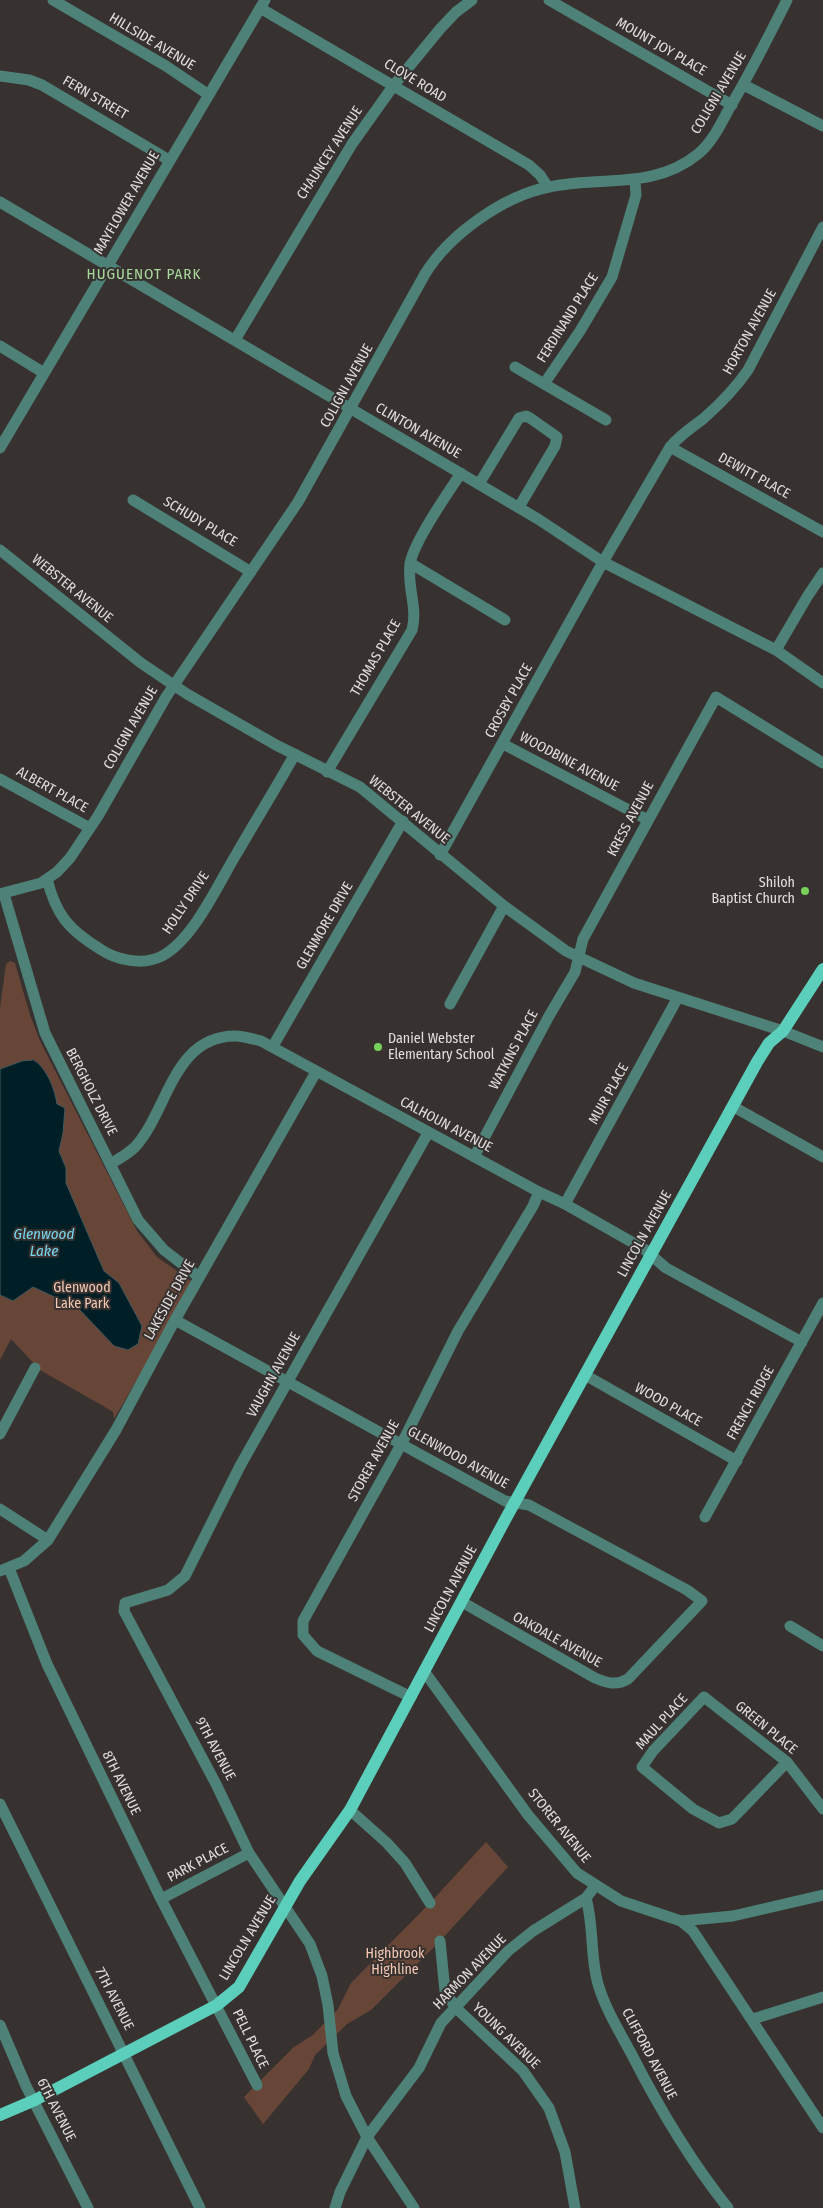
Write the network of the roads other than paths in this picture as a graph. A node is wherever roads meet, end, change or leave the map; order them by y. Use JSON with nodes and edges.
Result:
{"nodes":[{"id":1,"x":53,"y":0,"type":"edge"},
{"id":2,"x":472,"y":0,"type":"edge"},
{"id":3,"x":549,"y":0,"type":"edge"},
{"id":4,"x":786,"y":0,"type":"edge"},
{"id":5,"x":262,"y":4,"type":"edge"},
{"id":6,"x":0,"y":76,"type":"edge"},
{"id":7,"x":394,"y":85,"type":"junction"},
{"id":8,"x":744,"y":85,"type":"junction"},
{"id":9,"x":209,"y":95,"type":"junction"},
{"id":10,"x":732,"y":105,"type":"junction"},
{"id":11,"x":823,"y":126,"type":"edge"},
{"id":12,"x":169,"y":160,"type":"junction"},
{"id":13,"x":635,"y":180,"type":"junction"},
{"id":14,"x":548,"y":187,"type":"junction"},
{"id":15,"x":0,"y":202,"type":"edge"},
{"id":16,"x":822,"y":230,"type":"edge"},
{"id":17,"x":108,"y":267,"type":"junction"},
{"id":18,"x":235,"y":340,"type":"junction"},
{"id":19,"x":0,"y":346,"type":"edge"},
{"id":20,"x":515,"y":367,"type":"dead end"},
{"id":21,"x":44,"y":373,"type":"junction"},
{"id":22,"x":544,"y":384,"type":"junction"},
{"id":23,"x":352,"y":409,"type":"junction"},
{"id":24,"x":606,"y":420,"type":"dead end"},
{"id":25,"x":670,"y":447,"type":"junction"},
{"id":26,"x":0,"y":448,"type":"edge"},
{"id":27,"x":461,"y":474,"type":"junction"},
{"id":28,"x":479,"y":484,"type":"junction"},
{"id":29,"x":133,"y":500,"type":"dead end"},
{"id":30,"x":519,"y":508,"type":"junction"},
{"id":31,"x":823,"y":532,"type":"edge"},
{"id":32,"x":0,"y":550,"type":"edge"},
{"id":33,"x":603,"y":562,"type":"junction"},
{"id":34,"x":410,"y":563,"type":"junction"},
{"id":35,"x":251,"y":572,"type":"junction"},
{"id":36,"x":823,"y":573,"type":"edge"},
{"id":37,"x":505,"y":620,"type":"dead end"},
{"id":38,"x":776,"y":650,"type":"junction"},
{"id":39,"x":823,"y":682,"type":"edge"},
{"id":40,"x":174,"y":685,"type":"junction"},
{"id":41,"x":503,"y":744,"type":"junction"},
{"id":42,"x":294,"y":754,"type":"junction"},
{"id":43,"x":823,"y":763,"type":"edge"},
{"id":44,"x":327,"y":772,"type":"junction"},
{"id":45,"x":0,"y":779,"type":"edge"},
{"id":46,"x":648,"y":820,"type":"junction"},
{"id":47,"x":403,"y":821,"type":"junction"},
{"id":48,"x":90,"y":828,"type":"junction"},
{"id":49,"x":440,"y":855,"type":"junction"},
{"id":50,"x":47,"y":879,"type":"junction"},
{"id":51,"x":2,"y":894,"type":"edge"},
{"id":52,"x":504,"y":906,"type":"junction"},
{"id":53,"x":578,"y":957,"type":"junction"},
{"id":54,"x":823,"y":969,"type":"edge"},
{"id":55,"x":677,"y":998,"type":"junction"},
{"id":56,"x":450,"y":1004,"type":"dead end"},
{"id":57,"x":783,"y":1031,"type":"junction"},
{"id":58,"x":273,"y":1046,"type":"junction"},
{"id":59,"x":823,"y":1047,"type":"edge"},
{"id":60,"x":316,"y":1072,"type":"junction"},
{"id":61,"x":734,"y":1107,"type":"junction"},
{"id":62,"x":428,"y":1133,"type":"junction"},
{"id":63,"x":474,"y":1157,"type":"junction"},
{"id":64,"x":823,"y":1157,"type":"edge"},
{"id":65,"x":110,"y":1164,"type":"junction"},
{"id":66,"x":538,"y":1192,"type":"junction"},
{"id":67,"x":565,"y":1204,"type":"junction"},
{"id":68,"x":651,"y":1254,"type":"junction"},
{"id":69,"x":199,"y":1277,"type":"junction"},
{"id":70,"x":823,"y":1303,"type":"edge"},
{"id":71,"x":175,"y":1320,"type":"junction"},
{"id":72,"x":802,"y":1342,"type":"junction"},
{"id":73,"x":35,"y":1368,"type":"dead end"},
{"id":74,"x":585,"y":1375,"type":"junction"},
{"id":75,"x":287,"y":1382,"type":"junction"},
{"id":76,"x":2,"y":1431,"type":"edge"},
{"id":77,"x":402,"y":1443,"type":"junction"},
{"id":78,"x":737,"y":1461,"type":"junction"},
{"id":79,"x":515,"y":1504,"type":"junction"},
{"id":80,"x":0,"y":1509,"type":"edge"},
{"id":81,"x":705,"y":1517,"type":"dead end"},
{"id":82,"x":48,"y":1540,"type":"junction"},
{"id":83,"x":5,"y":1570,"type":"edge"},
{"id":84,"x":702,"y":1601,"type":"joint"},
{"id":85,"x":462,"y":1602,"type":"junction"},
{"id":86,"x":125,"y":1603,"type":"joint"},
{"id":87,"x":790,"y":1626,"type":"dead end"},
{"id":88,"x":823,"y":1646,"type":"edge"},
{"id":89,"x":424,"y":1671,"type":"junction"},
{"id":90,"x":411,"y":1697,"type":"junction"},
{"id":91,"x":704,"y":1697,"type":"joint"},
{"id":92,"x":787,"y":1762,"type":"junction"},
{"id":93,"x":0,"y":1804,"type":"edge"},
{"id":94,"x":823,"y":1809,"type":"edge"},
{"id":95,"x":350,"y":1810,"type":"junction"},
{"id":96,"x":250,"y":1853,"type":"junction"},
{"id":97,"x":595,"y":1886,"type":"junction"},
{"id":98,"x":823,"y":1895,"type":"edge"},
{"id":99,"x":586,"y":1898,"type":"junction"},
{"id":100,"x":161,"y":1899,"type":"junction"},
{"id":101,"x":430,"y":1903,"type":"dead end"},
{"id":102,"x":285,"y":1906,"type":"junction"},
{"id":103,"x":681,"y":1921,"type":"junction"},
{"id":104,"x":440,"y":1940,"type":"dead end"},
{"id":105,"x":823,"y":1997,"type":"edge"},
{"id":106,"x":217,"y":2006,"type":"junction"},
{"id":107,"x":455,"y":2007,"type":"junction"},
{"id":108,"x":753,"y":2019,"type":"junction"},
{"id":109,"x":0,"y":2025,"type":"edge"},
{"id":110,"x":124,"y":2052,"type":"junction"},
{"id":111,"x":256,"y":2085,"type":"dead end"},
{"id":112,"x":35,"y":2100,"type":"junction"},
{"id":113,"x":0,"y":2115,"type":"edge"},
{"id":114,"x":822,"y":2124,"type":"edge"},
{"id":115,"x":367,"y":2137,"type":"junction"},
{"id":116,"x":88,"y":2208,"type":"edge"},
{"id":117,"x":200,"y":2208,"type":"edge"},
{"id":118,"x":335,"y":2208,"type":"edge"},
{"id":119,"x":414,"y":2208,"type":"edge"},
{"id":120,"x":575,"y":2208,"type":"edge"},
{"id":121,"x":728,"y":2208,"type":"edge"}],
"edges":[{"from":1,"to":9,"type":"street","name":"HILLSIDE AVENUE"},
{"from":2,"to":7,"type":"street","name":"CHAUNCEY AVENUE"},
{"from":3,"to":10,"type":"street","name":"MOUNT JOY PLACE"},
{"from":4,"to":8,"type":"street","name":"COLIGNI AVENUE"},
{"from":5,"to":7,"type":"street","name":"CLOVE ROAD"},
{"from":5,"to":9,"type":"street","name":"MAYFLOWER AVENUE"},
{"from":6,"to":12,"type":"street","name":"FERN STREET"},
{"from":7,"to":14,"type":"street","name":"CLOVE ROAD"},
{"from":7,"to":18,"type":"street","name":"CHAUNCEY AVENUE"},
{"from":8,"to":10,"type":"street","name":"COLIGNI AVENUE"},
{"from":8,"to":11,"type":"street"},
{"from":9,"to":12,"type":"street","name":"MAYFLOWER AVENUE"},
{"from":10,"to":13,"type":"street","name":"COLIGNI AVENUE"},
{"from":12,"to":17,"type":"street","name":"MAYFLOWER AVENUE"},
{"from":13,"to":14,"type":"street","name":"COLIGNI AVENUE"},
{"from":13,"to":22,"type":"street","name":"FERDINAND PLACE"},
{"from":14,"to":23,"type":"street","name":"COLIGNI AVENUE"},
{"from":15,"to":17,"type":"street","name":"CLINTON AVENUE"},
{"from":16,"to":25,"type":"street","name":"HORTON AVENUE"},
{"from":17,"to":18,"type":"street","name":"CLINTON AVENUE"},
{"from":17,"to":21,"type":"street","name":"MAYFLOWER AVENUE"},
{"from":18,"to":23,"type":"street","name":"CLINTON AVENUE"},
{"from":19,"to":21,"type":"street"},
{"from":20,"to":22,"type":"street"},
{"from":21,"to":26,"type":"street","name":"MAYFLOWER AVENUE"},
{"from":22,"to":24,"type":"street"},
{"from":23,"to":27,"type":"street","name":"CLINTON AVENUE"},
{"from":23,"to":35,"type":"street","name":"COLIGNI AVENUE"},
{"from":25,"to":31,"type":"street","name":"DEWITT PLACE"},
{"from":25,"to":33,"type":"street","name":"HORTON AVENUE"},
{"from":27,"to":28,"type":"street","name":"CLINTON AVENUE"},
{"from":27,"to":34,"type":"street"},
{"from":28,"to":30,"type":"street","name":"CLINTON AVENUE"},
{"from":28,"to":30,"type":"street"},
{"from":29,"to":35,"type":"street","name":"SCHUDY PLACE"},
{"from":30,"to":33,"type":"street","name":"CLINTON AVENUE"},
{"from":32,"to":40,"type":"street","name":"WEBSTER AVENUE"},
{"from":33,"to":38,"type":"street","name":"CLINTON AVENUE"},
{"from":33,"to":41,"type":"street","name":"CROSBY PLACE"},
{"from":34,"to":37,"type":"street"},
{"from":34,"to":44,"type":"street","name":"THOMAS PLACE"},
{"from":35,"to":40,"type":"street","name":"COLIGNI AVENUE"},
{"from":36,"to":38,"type":"street"},
{"from":38,"to":39,"type":"street","name":"CLINTON AVENUE"},
{"from":40,"to":42,"type":"street","name":"WEBSTER AVENUE"},
{"from":40,"to":48,"type":"street","name":"COLIGNI AVENUE"},
{"from":41,"to":46,"type":"street","name":"WOODBINE AVENUE"},
{"from":41,"to":49,"type":"street","name":"CROSBY PLACE"},
{"from":42,"to":44,"type":"street","name":"WEBSTER AVENUE"},
{"from":42,"to":50,"type":"street","name":"HOLLY DRIVE"},
{"from":43,"to":46,"type":"street","name":"KRESS AVENUE"},
{"from":44,"to":47,"type":"street","name":"WEBSTER AVENUE"},
{"from":45,"to":48,"type":"street","name":"ALBERT PLACE"},
{"from":46,"to":53,"type":"street","name":"KRESS AVENUE"},
{"from":47,"to":49,"type":"street","name":"WEBSTER AVENUE"},
{"from":47,"to":58,"type":"street","name":"GLENMORE DRIVE"},
{"from":48,"to":50,"type":"street","name":"COLIGNI AVENUE"},
{"from":49,"to":52,"type":"street","name":"WEBSTER AVENUE"},
{"from":50,"to":51,"type":"street","name":"COLIGNI AVENUE"},
{"from":51,"to":65,"type":"street","name":"BERGHOLZ DRIVE"},
{"from":52,"to":53,"type":"street","name":"WEBSTER AVENUE"},
{"from":52,"to":56,"type":"street"},
{"from":53,"to":55,"type":"street","name":"WEBSTER AVENUE"},
{"from":53,"to":63,"type":"street","name":"WATKINS PLACE"},
{"from":54,"to":57,"type":"main road","name":"LINCOLN AVENUE"},
{"from":55,"to":57,"type":"street","name":"WEBSTER AVENUE"},
{"from":55,"to":67,"type":"street","name":"MUIR PLACE"},
{"from":57,"to":59,"type":"street","name":"WEBSTER AVENUE"},
{"from":57,"to":61,"type":"main road","name":"LINCOLN AVENUE"},
{"from":58,"to":60,"type":"street","name":"CALHOUN AVENUE"},
{"from":58,"to":65,"type":"street","name":"CALHOUN AVENUE"},
{"from":60,"to":62,"type":"street","name":"CALHOUN AVENUE"},
{"from":60,"to":69,"type":"street","name":"LAKESIDE DRIVE"},
{"from":61,"to":64,"type":"street"},
{"from":61,"to":68,"type":"main road","name":"LINCOLN AVENUE"},
{"from":62,"to":63,"type":"street","name":"CALHOUN AVENUE"},
{"from":62,"to":75,"type":"street","name":"VAUGHN AVENUE"},
{"from":63,"to":66,"type":"street","name":"CALHOUN AVENUE"},
{"from":65,"to":69,"type":"street","name":"BERGHOLZ DRIVE"},
{"from":66,"to":67,"type":"street","name":"CALHOUN AVENUE"},
{"from":66,"to":77,"type":"street","name":"STORER AVENUE"},
{"from":67,"to":68,"type":"street","name":"CALHOUN AVENUE"},
{"from":68,"to":72,"type":"street","name":"CALHOUN AVENUE"},
{"from":68,"to":74,"type":"main road","name":"LINCOLN AVENUE"},
{"from":69,"to":71,"type":"street","name":"LAKESIDE DRIVE"},
{"from":70,"to":72,"type":"street","name":"FRENCH RIDGE"},
{"from":71,"to":75,"type":"street","name":"GLENWOOD AVENUE"},
{"from":71,"to":82,"type":"street","name":"LAKESIDE DRIVE"},
{"from":72,"to":78,"type":"street","name":"FRENCH RIDGE"},
{"from":73,"to":76,"type":"street"},
{"from":74,"to":78,"type":"street","name":"WOOD PLACE"},
{"from":74,"to":79,"type":"main road","name":"LINCOLN AVENUE"},
{"from":75,"to":77,"type":"street","name":"GLENWOOD AVENUE"},
{"from":75,"to":86,"type":"street","name":"VAUGHN AVENUE"},
{"from":77,"to":79,"type":"street","name":"GLENWOOD AVENUE"},
{"from":77,"to":90,"type":"street","name":"STORER AVENUE"},
{"from":78,"to":81,"type":"street","name":"FRENCH RIDGE"},
{"from":79,"to":84,"type":"street","name":"GLENWOOD AVENUE"},
{"from":79,"to":85,"type":"main road","name":"LINCOLN AVENUE"},
{"from":80,"to":82,"type":"street"},
{"from":82,"to":83,"type":"street","name":"LAKESIDE DRIVE"},
{"from":83,"to":100,"type":"street","name":"8TH AVENUE"},
{"from":84,"to":85,"type":"street","name":"OAKDALE AVENUE"},
{"from":85,"to":89,"type":"main road","name":"LINCOLN AVENUE"},
{"from":86,"to":96,"type":"street","name":"9TH AVENUE"},
{"from":87,"to":88,"type":"street"},
{"from":89,"to":90,"type":"main road","name":"LINCOLN AVENUE"},
{"from":89,"to":97,"type":"street","name":"STORER AVENUE"},
{"from":90,"to":95,"type":"main road","name":"LINCOLN AVENUE"},
{"from":91,"to":92,"type":"street","name":"GREEN PLACE"},
{"from":91,"to":92,"type":"street","name":"MAUL PLACE"},
{"from":92,"to":94,"type":"street","name":"GREEN PLACE"},
{"from":93,"to":110,"type":"street","name":"7TH AVENUE"},
{"from":95,"to":101,"type":"street"},
{"from":95,"to":102,"type":"main road","name":"LINCOLN AVENUE"},
{"from":96,"to":100,"type":"street","name":"PARK PLACE"},
{"from":96,"to":102,"type":"street","name":"9TH AVENUE"},
{"from":97,"to":99,"type":"street","name":"HARMON AVENUE"},
{"from":97,"to":103,"type":"street","name":"STORER AVENUE"},
{"from":98,"to":103,"type":"street"},
{"from":99,"to":107,"type":"street","name":"HARMON AVENUE"},
{"from":99,"to":121,"type":"street","name":"CLIFFORD AVENUE"},
{"from":100,"to":106,"type":"street","name":"8TH AVENUE"},
{"from":102,"to":106,"type":"main road","name":"LINCOLN AVENUE"},
{"from":102,"to":115,"type":"street","name":"9TH AVENUE"},
{"from":103,"to":108,"type":"street","name":"STORER AVENUE"},
{"from":104,"to":107,"type":"street","name":"YOUNG AVENUE"},
{"from":105,"to":108,"type":"street"},
{"from":106,"to":110,"type":"main road","name":"LINCOLN AVENUE"},
{"from":106,"to":111,"type":"street","name":"PELL PLACE"},
{"from":107,"to":115,"type":"street","name":"HARMON AVENUE"},
{"from":107,"to":120,"type":"street","name":"YOUNG AVENUE"},
{"from":108,"to":114,"type":"street","name":"STORER AVENUE"},
{"from":109,"to":112,"type":"street","name":"6TH AVENUE"},
{"from":110,"to":112,"type":"main road","name":"LINCOLN AVENUE"},
{"from":110,"to":117,"type":"street","name":"7TH AVENUE"},
{"from":112,"to":113,"type":"main road","name":"LINCOLN AVENUE"},
{"from":112,"to":116,"type":"street","name":"6TH AVENUE"},
{"from":115,"to":118,"type":"street","name":"HARMON AVENUE"},
{"from":115,"to":119,"type":"street","name":"9TH AVENUE"}]}
